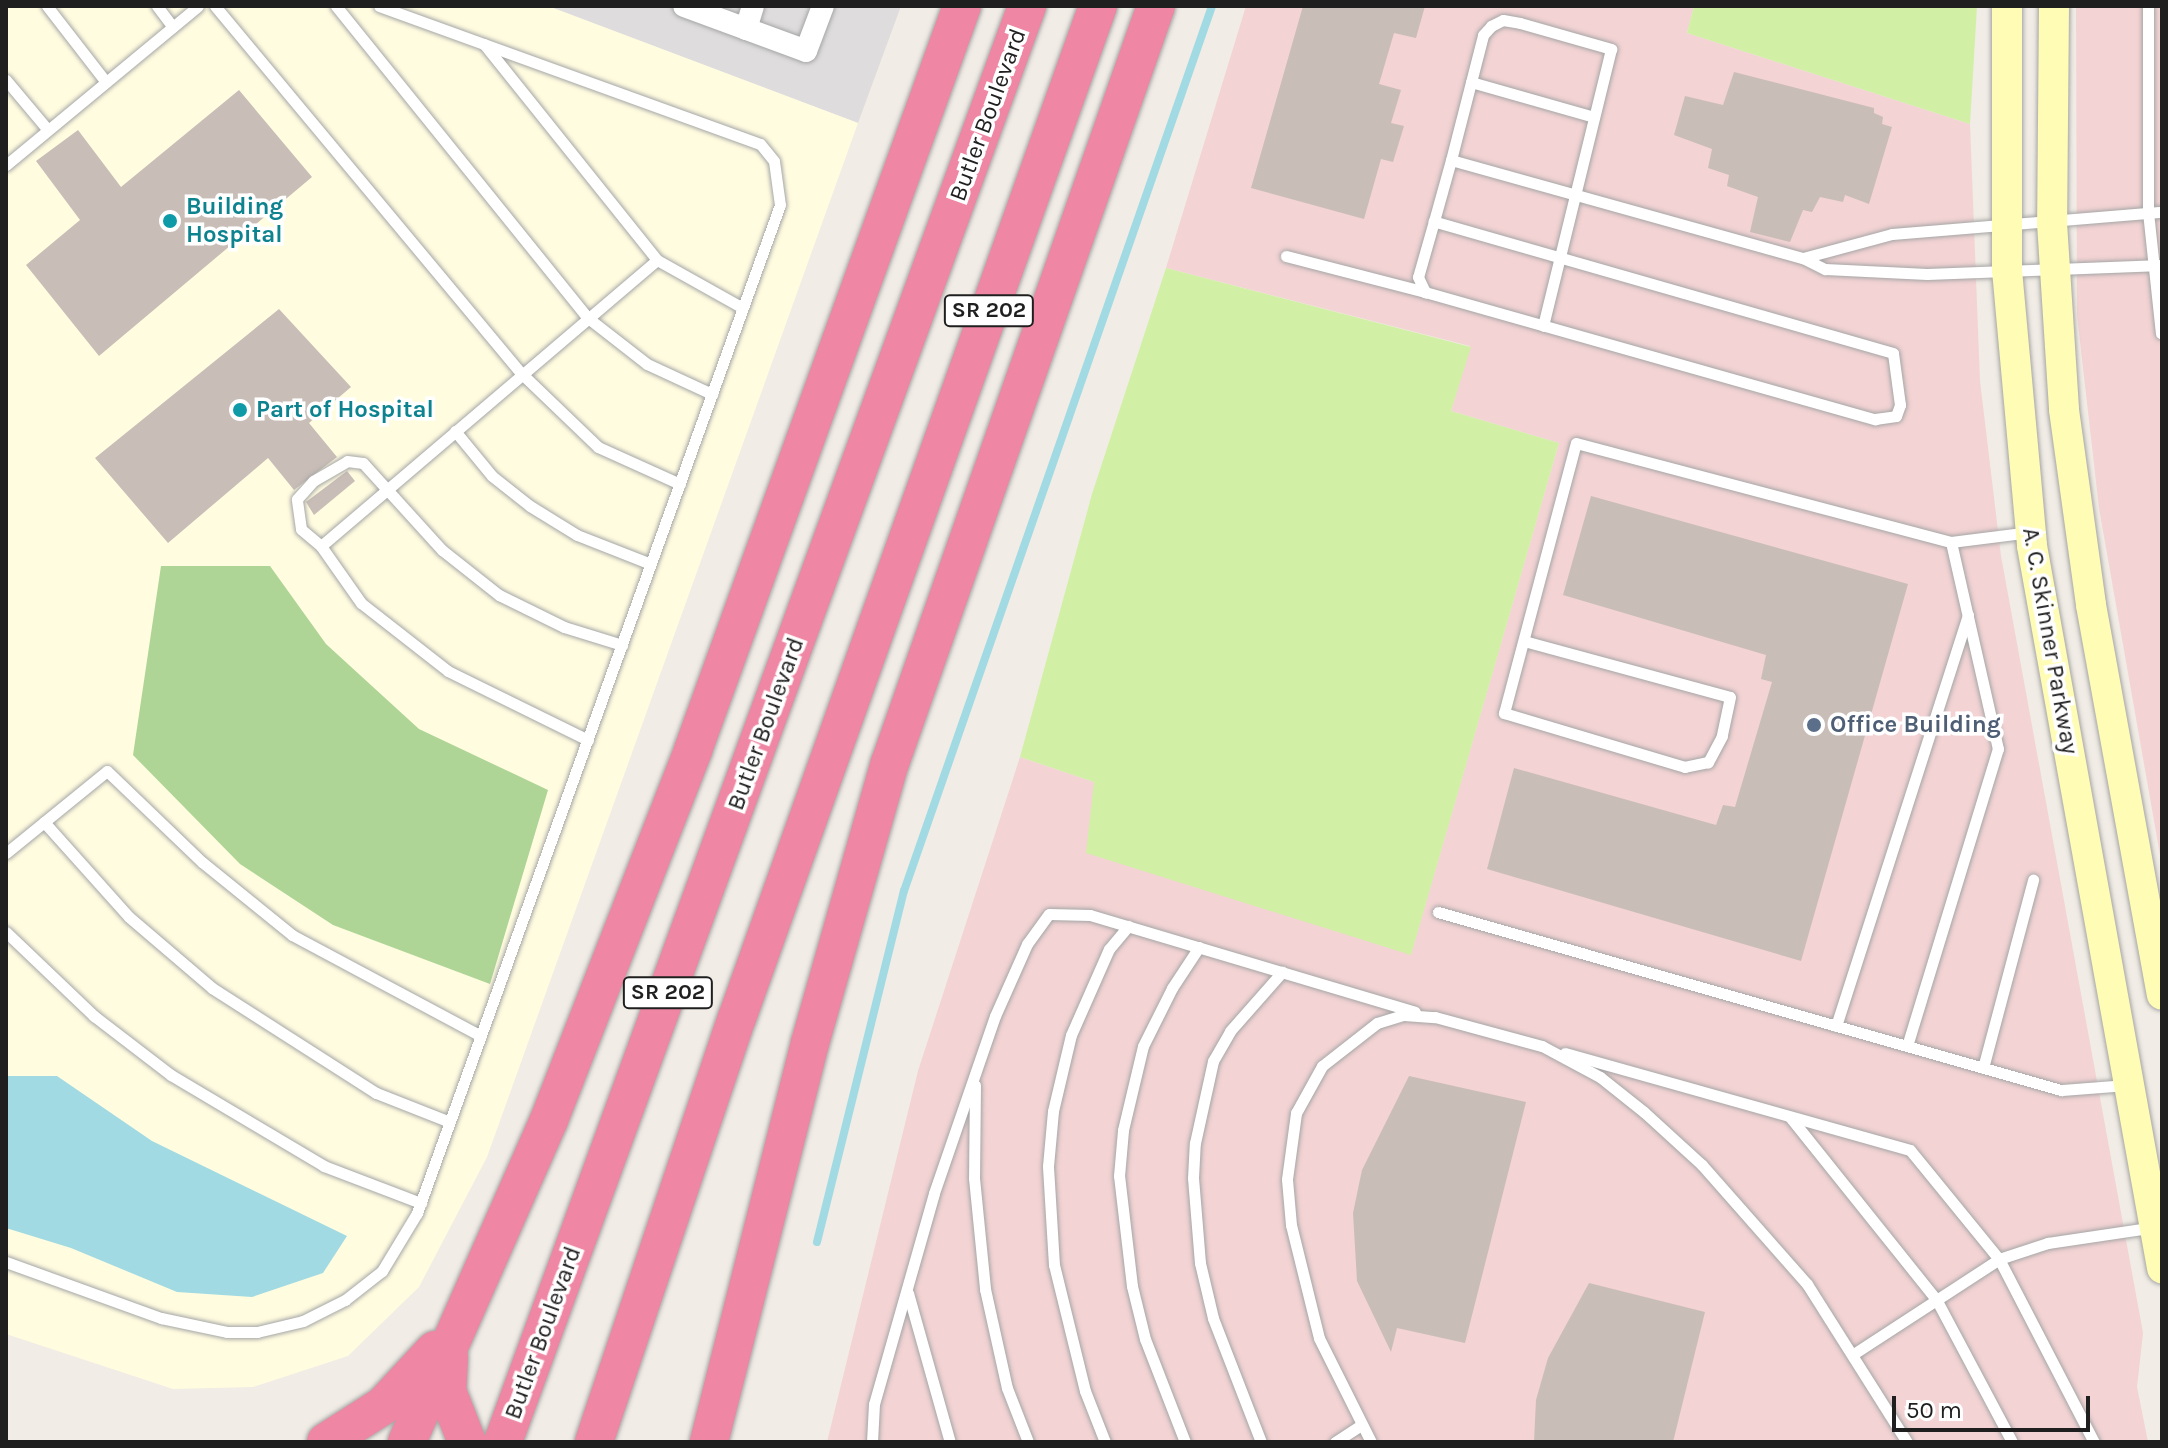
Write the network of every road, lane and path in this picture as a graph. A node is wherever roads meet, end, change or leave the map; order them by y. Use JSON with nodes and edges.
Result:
{"nodes":[{"id":1,"x":47,"y":6,"type":"edge"},
{"id":2,"x":157,"y":6,"type":"edge"},
{"id":3,"x":198,"y":6,"type":"edge"},
{"id":4,"x":215,"y":6,"type":"edge"},
{"id":5,"x":336,"y":6,"type":"edge"},
{"id":6,"x":379,"y":6,"type":"edge"},
{"id":7,"x":684,"y":6,"type":"edge"},
{"id":8,"x":753,"y":6,"type":"edge"},
{"id":9,"x":823,"y":6,"type":"edge"},
{"id":10,"x":962,"y":6,"type":"edge"},
{"id":11,"x":1027,"y":6,"type":"edge"},
{"id":12,"x":1098,"y":6,"type":"edge"},
{"id":13,"x":1156,"y":6,"type":"edge"},
{"id":14,"x":2007,"y":6,"type":"edge"},
{"id":15,"x":2054,"y":6,"type":"edge"},
{"id":16,"x":2148,"y":6,"type":"edge"},
{"id":17,"x":173,"y":27,"type":"junction"},
{"id":18,"x":746,"y":29,"type":"junction"},
{"id":19,"x":484,"y":43,"type":"junction"},
{"id":20,"x":6,"y":80,"type":"edge"},
{"id":21,"x":106,"y":82,"type":"junction"},
{"id":22,"x":1471,"y":82,"type":"junction"},
{"id":23,"x":1594,"y":117,"type":"junction"},
{"id":24,"x":48,"y":130,"type":"junction"},
{"id":25,"x":1451,"y":160,"type":"junction"},
{"id":26,"x":6,"y":165,"type":"edge"},
{"id":27,"x":1574,"y":195,"type":"junction"},
{"id":28,"x":2148,"y":212,"type":"junction"},
{"id":29,"x":2162,"y":212,"type":"edge"},
{"id":30,"x":1434,"y":221,"type":"junction"},
{"id":31,"x":2052,"y":223,"type":"junction"},
{"id":32,"x":2005,"y":224,"type":"junction"},
{"id":33,"x":1286,"y":256,"type":"dead end"},
{"id":34,"x":1560,"y":256,"type":"junction"},
{"id":35,"x":1803,"y":258,"type":"junction"},
{"id":36,"x":657,"y":260,"type":"junction"},
{"id":37,"x":2158,"y":266,"type":"edge"},
{"id":38,"x":2007,"y":270,"type":"junction"},
{"id":39,"x":2054,"y":270,"type":"junction"},
{"id":40,"x":1425,"y":292,"type":"junction"},
{"id":41,"x":743,"y":308,"type":"junction"},
{"id":42,"x":588,"y":318,"type":"junction"},
{"id":43,"x":1543,"y":326,"type":"junction"},
{"id":44,"x":2162,"y":337,"type":"edge"},
{"id":45,"x":522,"y":374,"type":"junction"},
{"id":46,"x":712,"y":394,"type":"junction"},
{"id":47,"x":455,"y":431,"type":"junction"},
{"id":48,"x":680,"y":484,"type":"junction"},
{"id":49,"x":388,"y":488,"type":"junction"},
{"id":50,"x":2031,"y":532,"type":"junction"},
{"id":51,"x":1951,"y":542,"type":"junction"},
{"id":52,"x":321,"y":546,"type":"junction"},
{"id":53,"x":651,"y":564,"type":"junction"},
{"id":54,"x":1968,"y":615,"type":"junction"},
{"id":55,"x":1524,"y":641,"type":"junction"},
{"id":56,"x":622,"y":645,"type":"junction"},
{"id":57,"x":588,"y":740,"type":"junction"},
{"id":58,"x":44,"y":822,"type":"junction"},
{"id":59,"x":6,"y":853,"type":"edge"},
{"id":60,"x":2033,"y":880,"type":"dead end"},
{"id":61,"x":1438,"y":912,"type":"dead end"},
{"id":62,"x":1128,"y":926,"type":"junction"},
{"id":63,"x":6,"y":932,"type":"edge"},
{"id":64,"x":2157,"y":937,"type":"edge"},
{"id":65,"x":1199,"y":947,"type":"junction"},
{"id":66,"x":1282,"y":972,"type":"junction"},
{"id":67,"x":2162,"y":995,"type":"edge"},
{"id":68,"x":1435,"y":1017,"type":"junction"},
{"id":69,"x":1836,"y":1026,"type":"junction"},
{"id":70,"x":481,"y":1036,"type":"junction"},
{"id":71,"x":1542,"y":1046,"type":"junction"},
{"id":72,"x":1907,"y":1046,"type":"junction"},
{"id":73,"x":1983,"y":1068,"type":"junction"},
{"id":74,"x":975,"y":1073,"type":"junction"},
{"id":75,"x":2129,"y":1085,"type":"junction"},
{"id":76,"x":1789,"y":1116,"type":"junction"},
{"id":77,"x":450,"y":1122,"type":"junction"},
{"id":78,"x":421,"y":1203,"type":"junction"},
{"id":79,"x":2158,"y":1227,"type":"edge"},
{"id":80,"x":1999,"y":1259,"type":"junction"},
{"id":81,"x":6,"y":1262,"type":"edge"},
{"id":82,"x":2162,"y":1268,"type":"edge"},
{"id":83,"x":907,"y":1290,"type":"junction"},
{"id":84,"x":1936,"y":1299,"type":"junction"},
{"id":85,"x":461,"y":1316,"type":"junction"},
{"id":86,"x":1855,"y":1353,"type":"junction"},
{"id":87,"x":728,"y":1366,"type":"junction"},
{"id":88,"x":1361,"y":1425,"type":"junction"},
{"id":89,"x":597,"y":1433,"type":"edge"},
{"id":90,"x":326,"y":1442,"type":"edge"},
{"id":91,"x":407,"y":1442,"type":"edge"},
{"id":92,"x":467,"y":1442,"type":"edge"},
{"id":93,"x":503,"y":1442,"type":"edge"},
{"id":94,"x":685,"y":1442,"type":"edge"},
{"id":95,"x":709,"y":1442,"type":"edge"},
{"id":96,"x":724,"y":1442,"type":"edge"},
{"id":97,"x":872,"y":1442,"type":"edge"},
{"id":98,"x":950,"y":1442,"type":"edge"},
{"id":99,"x":1028,"y":1442,"type":"edge"},
{"id":100,"x":1105,"y":1442,"type":"edge"},
{"id":101,"x":1185,"y":1442,"type":"edge"},
{"id":102,"x":1261,"y":1442,"type":"edge"},
{"id":103,"x":1335,"y":1442,"type":"edge"},
{"id":104,"x":1371,"y":1442,"type":"edge"},
{"id":105,"x":1907,"y":1442,"type":"edge"},
{"id":106,"x":2012,"y":1442,"type":"edge"},
{"id":107,"x":2094,"y":1442,"type":"edge"}],
"edges":[{"from":1,"to":21,"type":"lane"},
{"from":2,"to":17,"type":"lane"},
{"from":3,"to":17,"type":"lane"},
{"from":4,"to":45,"type":"lane"},
{"from":5,"to":42,"type":"lane"},
{"from":6,"to":19,"type":"lane"},
{"from":7,"to":18,"type":"street"},
{"from":8,"to":18,"type":"street"},
{"from":9,"to":18,"type":"street"},
{"from":10,"to":85,"type":"highway"},
{"from":11,"to":93,"type":"highway","name":"Butler Boulevard","number":"SR 202"},
{"from":12,"to":89,"type":"highway","number":"SR 202"},
{"from":13,"to":87,"type":"highway"},
{"from":14,"to":32,"type":"main road","name":"A. C. Skinner Parkway"},
{"from":15,"to":31,"type":"main road","name":"A. C. Skinner Parkway"},
{"from":16,"to":28,"type":"lane"},
{"from":17,"to":21,"type":"lane"},
{"from":19,"to":36,"type":"lane"},
{"from":19,"to":41,"type":"lane"},
{"from":20,"to":24,"type":"lane"},
{"from":21,"to":24,"type":"lane"},
{"from":22,"to":23,"type":"lane"},
{"from":22,"to":23,"type":"lane"},
{"from":22,"to":25,"type":"lane"},
{"from":23,"to":27,"type":"lane"},
{"from":24,"to":26,"type":"lane"},
{"from":25,"to":27,"type":"lane"},
{"from":25,"to":30,"type":"lane"},
{"from":27,"to":34,"type":"lane"},
{"from":27,"to":35,"type":"lane"},
{"from":28,"to":29,"type":"lane"},
{"from":28,"to":31,"type":"lane"},
{"from":28,"to":37,"type":"lane"},
{"from":30,"to":34,"type":"lane"},
{"from":30,"to":40,"type":"lane"},
{"from":31,"to":32,"type":"lane"},
{"from":31,"to":39,"type":"main road","name":"A. C. Skinner Parkway"},
{"from":32,"to":35,"type":"lane"},
{"from":32,"to":38,"type":"main road","name":"A. C. Skinner Parkway"},
{"from":33,"to":40,"type":"lane"},
{"from":34,"to":43,"type":"lane"},
{"from":34,"to":43,"type":"lane"},
{"from":35,"to":38,"type":"lane"},
{"from":36,"to":41,"type":"lane"},
{"from":36,"to":42,"type":"lane"},
{"from":37,"to":39,"type":"lane"},
{"from":37,"to":44,"type":"lane"},
{"from":38,"to":39,"type":"lane"},
{"from":38,"to":50,"type":"main road","name":"A. C. Skinner Parkway"},
{"from":39,"to":64,"type":"main road","name":"A. C. Skinner Parkway"},
{"from":40,"to":43,"type":"lane"},
{"from":41,"to":46,"type":"lane"},
{"from":42,"to":45,"type":"lane"},
{"from":42,"to":46,"type":"lane"},
{"from":45,"to":47,"type":"lane"},
{"from":45,"to":48,"type":"lane"},
{"from":46,"to":48,"type":"lane"},
{"from":47,"to":49,"type":"lane"},
{"from":47,"to":53,"type":"lane"},
{"from":48,"to":53,"type":"lane"},
{"from":49,"to":52,"type":"lane"},
{"from":49,"to":52,"type":"lane"},
{"from":49,"to":56,"type":"lane"},
{"from":50,"to":51,"type":"lane"},
{"from":50,"to":75,"type":"main road","name":"A. C. Skinner Parkway"},
{"from":51,"to":54,"type":"lane"},
{"from":51,"to":55,"type":"lane"},
{"from":52,"to":57,"type":"lane"},
{"from":53,"to":56,"type":"lane"},
{"from":54,"to":69,"type":"lane"},
{"from":54,"to":72,"type":"lane"},
{"from":55,"to":55,"type":"lane"},
{"from":56,"to":57,"type":"lane"},
{"from":57,"to":70,"type":"lane"},
{"from":58,"to":59,"type":"lane"},
{"from":58,"to":70,"type":"lane"},
{"from":58,"to":77,"type":"lane"},
{"from":60,"to":73,"type":"lane"},
{"from":61,"to":69,"type":"lane"},
{"from":62,"to":65,"type":"lane"},
{"from":62,"to":74,"type":"lane"},
{"from":62,"to":100,"type":"lane"},
{"from":63,"to":78,"type":"lane"},
{"from":64,"to":67,"type":"main road","name":"A. C. Skinner Parkway"},
{"from":65,"to":66,"type":"lane"},
{"from":65,"to":101,"type":"lane"},
{"from":66,"to":68,"type":"lane"},
{"from":66,"to":102,"type":"lane"},
{"from":68,"to":71,"type":"lane"},
{"from":68,"to":88,"type":"lane"},
{"from":69,"to":72,"type":"lane"},
{"from":70,"to":77,"type":"lane"},
{"from":71,"to":76,"type":"lane"},
{"from":71,"to":86,"type":"lane"},
{"from":72,"to":73,"type":"lane"},
{"from":73,"to":75,"type":"lane"},
{"from":74,"to":83,"type":"lane"},
{"from":74,"to":99,"type":"lane"},
{"from":75,"to":79,"type":"main road","name":"A. C. Skinner Parkway"},
{"from":76,"to":80,"type":"lane"},
{"from":76,"to":84,"type":"lane"},
{"from":77,"to":78,"type":"lane"},
{"from":78,"to":81,"type":"lane"},
{"from":79,"to":80,"type":"lane"},
{"from":79,"to":82,"type":"main road","name":"A. C. Skinner Parkway"},
{"from":80,"to":84,"type":"lane"},
{"from":80,"to":107,"type":"lane"},
{"from":83,"to":97,"type":"lane"},
{"from":83,"to":98,"type":"lane"},
{"from":84,"to":86,"type":"lane"},
{"from":84,"to":106,"type":"lane"},
{"from":85,"to":90,"type":"highway"},
{"from":85,"to":91,"type":"highway"},
{"from":85,"to":92,"type":"highway"},
{"from":86,"to":105,"type":"lane"},
{"from":87,"to":94,"type":"highway"},
{"from":87,"to":95,"type":"highway"},
{"from":87,"to":96,"type":"highway"},
{"from":88,"to":103,"type":"lane"},
{"from":88,"to":104,"type":"lane"}]}
